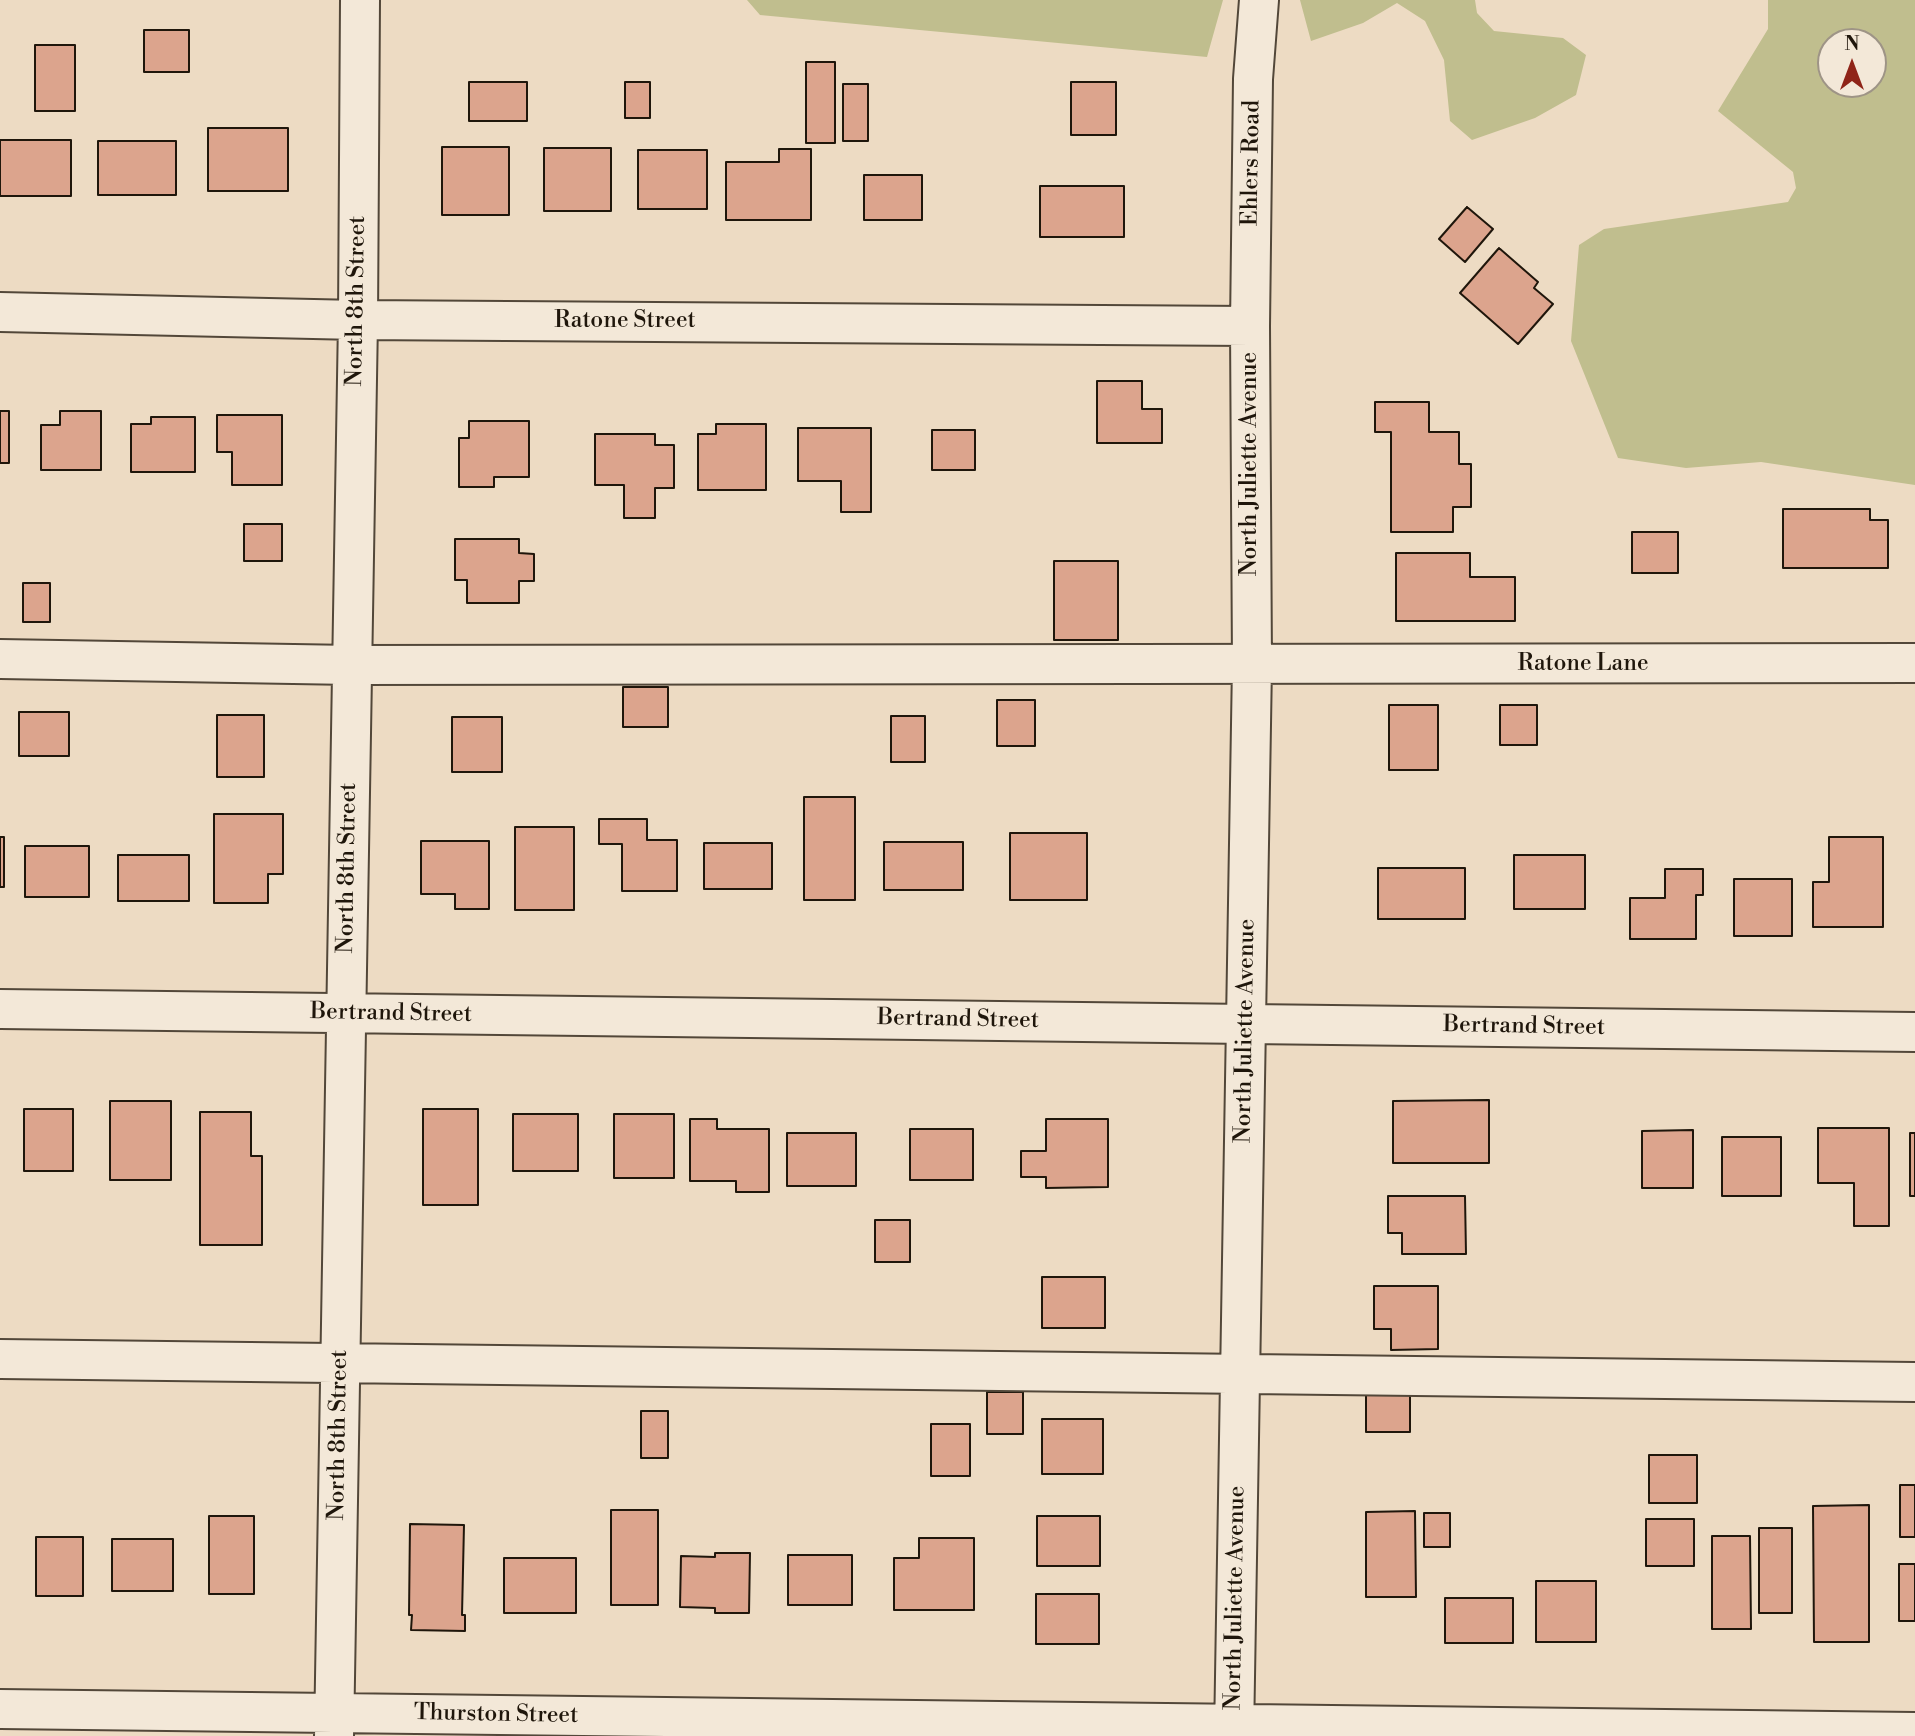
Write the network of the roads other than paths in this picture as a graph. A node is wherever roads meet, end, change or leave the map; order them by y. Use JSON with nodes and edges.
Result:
{"nodes":[{"id":1,"x":360,"y":0,"type":"edge"},
{"id":2,"x":1259,"y":0,"type":"edge"},
{"id":3,"x":0,"y":312,"type":"edge"},
{"id":4,"x":358,"y":320,"type":"junction"},
{"id":5,"x":1250,"y":326,"type":"junction"},
{"id":6,"x":0,"y":659,"type":"edge"},
{"id":7,"x":1915,"y":663,"type":"edge"},
{"id":8,"x":352,"y":665,"type":"junction"},
{"id":9,"x":1252,"y":665,"type":"junction"},
{"id":10,"x":0,"y":1009,"type":"edge"},
{"id":11,"x":346,"y":1013,"type":"junction"},
{"id":12,"x":1246,"y":1024,"type":"junction"},
{"id":13,"x":1915,"y":1032,"type":"edge"},
{"id":14,"x":0,"y":1359,"type":"edge"},
{"id":15,"x":341,"y":1364,"type":"junction"},
{"id":16,"x":1240,"y":1374,"type":"junction"},
{"id":17,"x":1915,"y":1382,"type":"edge"},
{"id":18,"x":0,"y":1709,"type":"edge"},
{"id":19,"x":335,"y":1724,"type":"edge"},
{"id":20,"x":1234,"y":1730,"type":"edge"},
{"id":21,"x":1549,"y":1732,"type":"edge"},
{"id":22,"x":1915,"y":1732,"type":"edge"}],
"edges":[{"from":1,"to":4,"type":"street","name":"North 8th Street"},
{"from":2,"to":5,"type":"street","name":"Ehlers Road"},
{"from":3,"to":4,"type":"street","name":"Ratone Street"},
{"from":4,"to":5,"type":"street","name":"Ratone Street"},
{"from":4,"to":8,"type":"street","name":"North 8th Street"},
{"from":5,"to":9,"type":"street","name":"North Juliette Avenue"},
{"from":6,"to":8,"type":"street","name":"Ratone Lane"},
{"from":7,"to":9,"type":"street","name":"Ratone Lane"},
{"from":8,"to":9,"type":"street","name":"Ratone Lane"},
{"from":8,"to":11,"type":"street","name":"North 8th Street"},
{"from":9,"to":12,"type":"street","name":"North Juliette Avenue"},
{"from":10,"to":11,"type":"street","name":"Bertrand Street"},
{"from":11,"to":12,"type":"street","name":"Bertrand Street"},
{"from":11,"to":15,"type":"street","name":"North 8th Street"},
{"from":12,"to":13,"type":"street","name":"Bertrand Street"},
{"from":12,"to":16,"type":"street","name":"North Juliette Avenue"},
{"from":14,"to":15,"type":"street"},
{"from":15,"to":16,"type":"street"},
{"from":15,"to":19,"type":"street","name":"North 8th Street"},
{"from":16,"to":17,"type":"street"},
{"from":16,"to":20,"type":"street","name":"North Juliette Avenue"},
{"from":18,"to":19,"type":"street","name":"Thurston Street"},
{"from":19,"to":20,"type":"street","name":"Thurston Street"},
{"from":20,"to":21,"type":"street","name":"Thurston Street"},
{"from":21,"to":22,"type":"street","name":"Thurston Street"}]}
